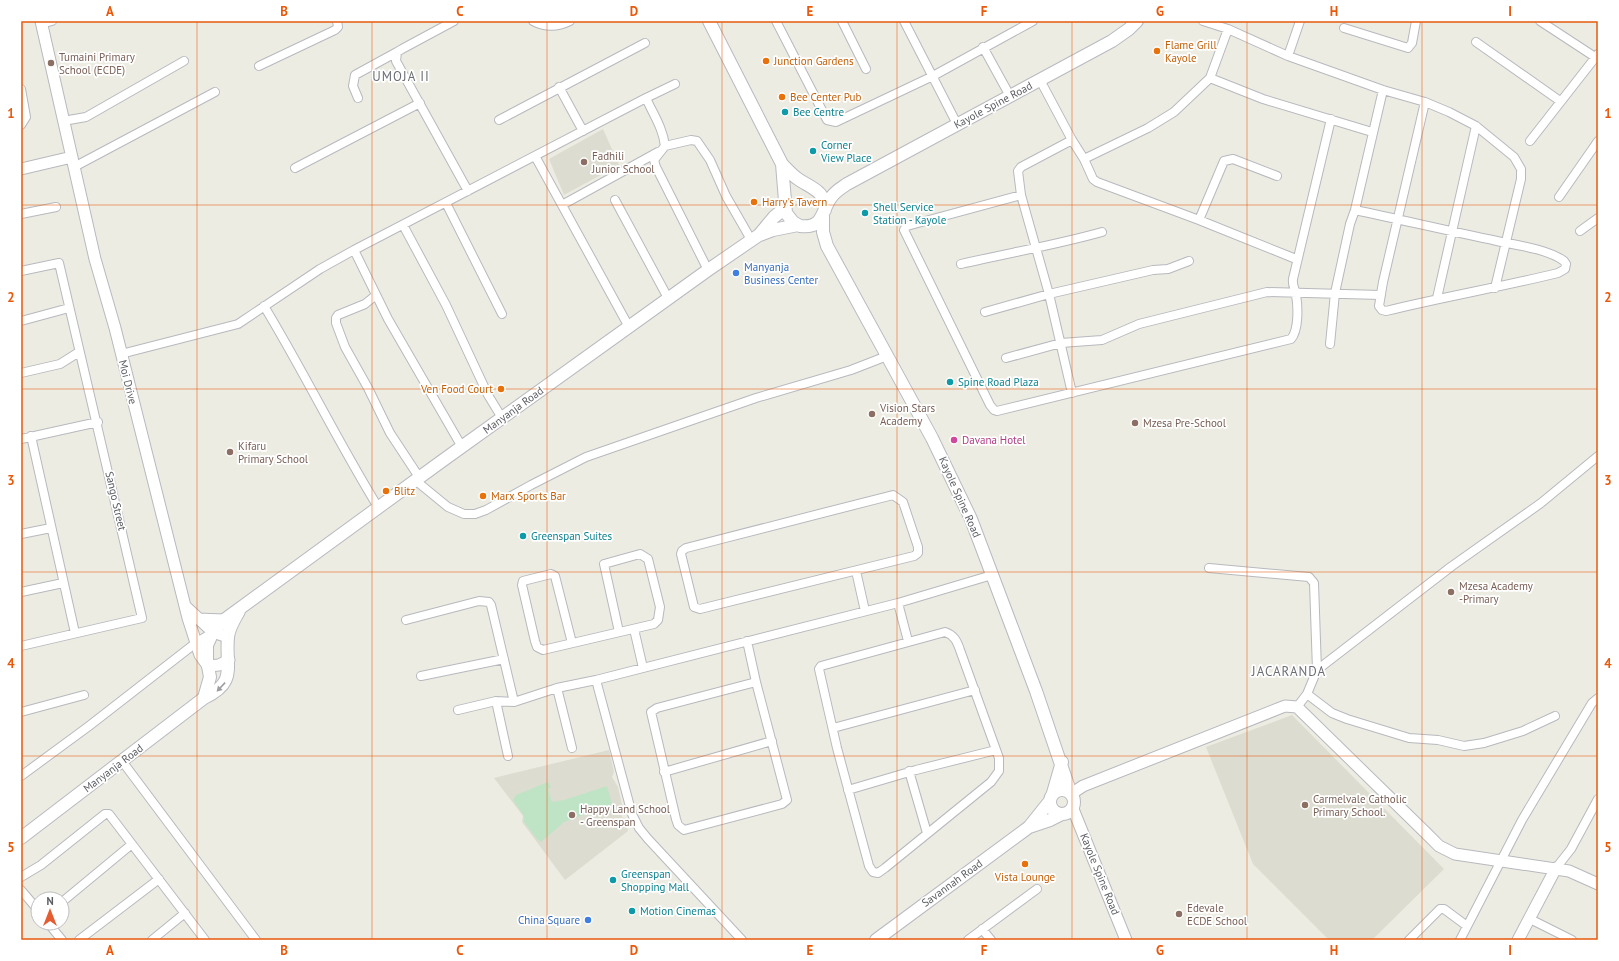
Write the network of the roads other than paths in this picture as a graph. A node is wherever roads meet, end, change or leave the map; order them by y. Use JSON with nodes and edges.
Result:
{"nodes":[{"id":1,"x":52,"y":21,"type":"edge"},
{"id":2,"x":337,"y":21,"type":"edge"},
{"id":3,"x":454,"y":21,"type":"edge"},
{"id":4,"x":533,"y":21,"type":"edge"},
{"id":5,"x":570,"y":21,"type":"edge"},
{"id":6,"x":709,"y":21,"type":"edge"},
{"id":7,"x":776,"y":21,"type":"edge"},
{"id":8,"x":842,"y":21,"type":"edge"},
{"id":9,"x":904,"y":21,"type":"edge"},
{"id":10,"x":1033,"y":21,"type":"edge"},
{"id":11,"x":1137,"y":21,"type":"edge"},
{"id":12,"x":1203,"y":21,"type":"edge"},
{"id":13,"x":1300,"y":21,"type":"edge"},
{"id":14,"x":1416,"y":21,"type":"edge"},
{"id":15,"x":1540,"y":21,"type":"edge"},
{"id":16,"x":41,"y":22,"type":"edge"},
{"id":17,"x":1228,"y":28,"type":"junction"},
{"id":18,"x":1344,"y":28,"type":"dead end"},
{"id":19,"x":1476,"y":42,"type":"dead end"},
{"id":20,"x":645,"y":43,"type":"dead end"},
{"id":21,"x":983,"y":47,"type":"junction"},
{"id":22,"x":398,"y":52,"type":"junction"},
{"id":23,"x":1288,"y":56,"type":"junction"},
{"id":24,"x":1597,"y":56,"type":"edge"},
{"id":25,"x":184,"y":61,"type":"dead end"},
{"id":26,"x":258,"y":66,"type":"dead end"},
{"id":27,"x":866,"y":69,"type":"dead end"},
{"id":28,"x":933,"y":76,"type":"junction"},
{"id":29,"x":1210,"y":78,"type":"junction"},
{"id":30,"x":1040,"y":80,"type":"junction"},
{"id":31,"x":675,"y":84,"type":"dead end"},
{"id":32,"x":560,"y":87,"type":"junction"},
{"id":33,"x":21,"y":89,"type":"edge"},
{"id":34,"x":1382,"y":90,"type":"junction"},
{"id":35,"x":215,"y":92,"type":"dead end"},
{"id":36,"x":1010,"y":96,"type":"junction"},
{"id":37,"x":358,"y":98,"type":"dead end"},
{"id":38,"x":646,"y":98,"type":"junction"},
{"id":39,"x":1560,"y":101,"type":"junction"},
{"id":40,"x":1425,"y":102,"type":"junction"},
{"id":41,"x":420,"y":103,"type":"junction"},
{"id":42,"x":1330,"y":119,"type":"junction"},
{"id":43,"x":499,"y":120,"type":"dead end"},
{"id":44,"x":63,"y":121,"type":"junction"},
{"id":45,"x":957,"y":124,"type":"junction"},
{"id":46,"x":21,"y":125,"type":"edge"},
{"id":47,"x":1476,"y":126,"type":"junction"},
{"id":48,"x":583,"y":131,"type":"junction"},
{"id":49,"x":1372,"y":132,"type":"junction"},
{"id":50,"x":1072,"y":140,"type":"junction"},
{"id":51,"x":1530,"y":141,"type":"dead end"},
{"id":52,"x":1598,"y":141,"type":"edge"},
{"id":53,"x":662,"y":149,"type":"junction"},
{"id":54,"x":535,"y":156,"type":"junction"},
{"id":55,"x":1084,"y":159,"type":"junction"},
{"id":56,"x":73,"y":162,"type":"junction"},
{"id":57,"x":782,"y":164,"type":"junction"},
{"id":58,"x":21,"y":168,"type":"edge"},
{"id":59,"x":295,"y":168,"type":"dead end"},
{"id":60,"x":1276,"y":176,"type":"dead end"},
{"id":61,"x":847,"y":184,"type":"junction"},
{"id":62,"x":812,"y":188,"type":"junction"},
{"id":63,"x":468,"y":191,"type":"junction"},
{"id":64,"x":1021,"y":195,"type":"junction"},
{"id":65,"x":1559,"y":198,"type":"dead end"},
{"id":66,"x":615,"y":200,"type":"dead end"},
{"id":67,"x":446,"y":203,"type":"junction"},
{"id":68,"x":785,"y":204,"type":"junction"},
{"id":69,"x":562,"y":205,"type":"junction"},
{"id":70,"x":56,"y":208,"type":"dead end"},
{"id":71,"x":1355,"y":210,"type":"junction"},
{"id":72,"x":824,"y":213,"type":"junction"},
{"id":73,"x":21,"y":214,"type":"edge"},
{"id":74,"x":1598,"y":218,"type":"edge"},
{"id":75,"x":1397,"y":219,"type":"junction"},
{"id":76,"x":1199,"y":220,"type":"junction"},
{"id":77,"x":403,"y":225,"type":"junction"},
{"id":78,"x":800,"y":225,"type":"junction"},
{"id":79,"x":1452,"y":231,"type":"junction"},
{"id":80,"x":1102,"y":232,"type":"dead end"},
{"id":81,"x":1580,"y":232,"type":"dead end"},
{"id":82,"x":759,"y":235,"type":"junction"},
{"id":83,"x":748,"y":243,"type":"junction"},
{"id":84,"x":1506,"y":243,"type":"junction"},
{"id":85,"x":827,"y":246,"type":"junction"},
{"id":86,"x":1036,"y":246,"type":"junction"},
{"id":87,"x":354,"y":250,"type":"junction"},
{"id":88,"x":1296,"y":259,"type":"junction"},
{"id":89,"x":1189,"y":260,"type":"dead end"},
{"id":90,"x":961,"y":264,"type":"dead end"},
{"id":91,"x":708,"y":270,"type":"junction"},
{"id":92,"x":21,"y":271,"type":"edge"},
{"id":93,"x":1496,"y":288,"type":"junction"},
{"id":94,"x":1336,"y":292,"type":"junction"},
{"id":95,"x":1296,"y":293,"type":"junction"},
{"id":96,"x":1049,"y":294,"type":"junction"},
{"id":97,"x":376,"y":295,"type":"junction"},
{"id":98,"x":1381,"y":295,"type":"junction"},
{"id":99,"x":668,"y":298,"type":"junction"},
{"id":100,"x":1437,"y":298,"type":"junction"},
{"id":101,"x":264,"y":306,"type":"junction"},
{"id":102,"x":69,"y":308,"type":"junction"},
{"id":103,"x":985,"y":312,"type":"dead end"},
{"id":104,"x":502,"y":314,"type":"dead end"},
{"id":105,"x":21,"y":321,"type":"edge"},
{"id":106,"x":629,"y":327,"type":"junction"},
{"id":107,"x":1061,"y":344,"type":"junction"},
{"id":108,"x":1330,"y":344,"type":"dead end"},
{"id":109,"x":79,"y":352,"type":"junction"},
{"id":110,"x":121,"y":354,"type":"junction"},
{"id":111,"x":887,"y":356,"type":"junction"},
{"id":112,"x":1006,"y":358,"type":"dead end"},
{"id":113,"x":21,"y":373,"type":"edge"},
{"id":114,"x":1072,"y":393,"type":"junction"},
{"id":115,"x":499,"y":413,"type":"dead end"},
{"id":116,"x":98,"y":422,"type":"junction"},
{"id":117,"x":31,"y":436,"type":"junction"},
{"id":118,"x":21,"y":439,"type":"edge"},
{"id":119,"x":462,"y":447,"type":"junction"},
{"id":120,"x":1598,"y":456,"type":"edge"},
{"id":121,"x":417,"y":479,"type":"junction"},
{"id":122,"x":378,"y":508,"type":"junction"},
{"id":123,"x":51,"y":528,"type":"junction"},
{"id":124,"x":21,"y":534,"type":"edge"},
{"id":125,"x":1209,"y":568,"type":"dead end"},
{"id":126,"x":856,"y":571,"type":"junction"},
{"id":127,"x":992,"y":575,"type":"junction"},
{"id":128,"x":63,"y":584,"type":"junction"},
{"id":129,"x":21,"y":592,"type":"edge"},
{"id":130,"x":898,"y":603,"type":"junction"},
{"id":131,"x":185,"y":606,"type":"junction"},
{"id":132,"x":239,"y":611,"type":"junction"},
{"id":133,"x":865,"y":611,"type":"junction"},
{"id":134,"x":198,"y":619,"type":"junction"},
{"id":135,"x":224,"y":620,"type":"junction"},
{"id":136,"x":406,"y":620,"type":"dead end"},
{"id":137,"x":634,"y":629,"type":"junction"},
{"id":138,"x":213,"y":632,"type":"junction"},
{"id":139,"x":619,"y":632,"type":"junction"},
{"id":140,"x":75,"y":633,"type":"junction"},
{"id":141,"x":228,"y":637,"type":"junction"},
{"id":142,"x":908,"y":641,"type":"junction"},
{"id":143,"x":197,"y":642,"type":"junction"},
{"id":144,"x":747,"y":642,"type":"junction"},
{"id":145,"x":572,"y":643,"type":"junction"},
{"id":146,"x":21,"y":646,"type":"edge"},
{"id":147,"x":504,"y":659,"type":"junction"},
{"id":148,"x":229,"y":660,"type":"junction"},
{"id":149,"x":208,"y":666,"type":"junction"},
{"id":150,"x":643,"y":668,"type":"junction"},
{"id":151,"x":1317,"y":670,"type":"junction"},
{"id":152,"x":421,"y":676,"type":"dead end"},
{"id":153,"x":596,"y":680,"type":"junction"},
{"id":154,"x":756,"y":682,"type":"junction"},
{"id":155,"x":557,"y":688,"type":"junction"},
{"id":156,"x":975,"y":690,"type":"junction"},
{"id":157,"x":1306,"y":694,"type":"junction"},
{"id":158,"x":84,"y":695,"type":"dead end"},
{"id":159,"x":204,"y":698,"type":"junction"},
{"id":160,"x":1598,"y":698,"type":"edge"},
{"id":161,"x":496,"y":701,"type":"junction"},
{"id":162,"x":514,"y":702,"type":"junction"},
{"id":163,"x":1297,"y":707,"type":"junction"},
{"id":164,"x":458,"y":710,"type":"dead end"},
{"id":165,"x":21,"y":712,"type":"edge"},
{"id":166,"x":1555,"y":716,"type":"dead end"},
{"id":167,"x":832,"y":728,"type":"junction"},
{"id":168,"x":772,"y":741,"type":"junction"},
{"id":169,"x":572,"y":748,"type":"dead end"},
{"id":170,"x":996,"y":750,"type":"junction"},
{"id":171,"x":508,"y":756,"type":"dead end"},
{"id":172,"x":122,"y":762,"type":"junction"},
{"id":173,"x":1062,"y":762,"type":"junction"},
{"id":174,"x":664,"y":772,"type":"junction"},
{"id":175,"x":909,"y":772,"type":"junction"},
{"id":176,"x":21,"y":776,"type":"edge"},
{"id":177,"x":848,"y":790,"type":"junction"},
{"id":178,"x":1071,"y":794,"type":"junction"},
{"id":179,"x":1051,"y":798,"type":"junction"},
{"id":180,"x":1598,"y":798,"type":"edge"},
{"id":181,"x":1073,"y":809,"type":"junction"},
{"id":182,"x":1060,"y":815,"type":"junction"},
{"id":183,"x":1029,"y":827,"type":"junction"},
{"id":184,"x":927,"y":833,"type":"junction"},
{"id":185,"x":21,"y":838,"type":"edge"},
{"id":186,"x":132,"y":844,"type":"junction"},
{"id":187,"x":1501,"y":860,"type":"junction"},
{"id":188,"x":1556,"y":868,"type":"junction"},
{"id":189,"x":21,"y":877,"type":"edge"},
{"id":190,"x":159,"y":879,"type":"junction"},
{"id":191,"x":1598,"y":884,"type":"edge"},
{"id":192,"x":1037,"y":888,"type":"dead end"},
{"id":193,"x":21,"y":890,"type":"edge"},
{"id":194,"x":70,"y":895,"type":"edge"},
{"id":195,"x":30,"y":901,"type":"edge"},
{"id":196,"x":185,"y":913,"type":"junction"},
{"id":197,"x":1530,"y":919,"type":"junction"},
{"id":198,"x":1467,"y":926,"type":"junction"},
{"id":199,"x":982,"y":929,"type":"junction"},
{"id":200,"x":79,"y":940,"type":"edge"},
{"id":201,"x":152,"y":940,"type":"edge"},
{"id":202,"x":205,"y":940,"type":"edge"},
{"id":203,"x":256,"y":940,"type":"edge"},
{"id":204,"x":742,"y":940,"type":"edge"},
{"id":205,"x":876,"y":940,"type":"edge"},
{"id":206,"x":968,"y":940,"type":"edge"},
{"id":207,"x":991,"y":940,"type":"edge"},
{"id":208,"x":1126,"y":940,"type":"edge"},
{"id":209,"x":1409,"y":940,"type":"edge"},
{"id":210,"x":1460,"y":940,"type":"edge"},
{"id":211,"x":1518,"y":940,"type":"edge"},
{"id":212,"x":1572,"y":940,"type":"edge"}],
"edges":[{"from":1,"to":16,"type":"street"},
{"from":2,"to":26,"type":"street"},
{"from":3,"to":22,"type":"street"},
{"from":4,"to":5,"type":"street"},
{"from":6,"to":57,"type":"main road"},
{"from":7,"to":28,"type":"street"},
{"from":8,"to":27,"type":"street"},
{"from":9,"to":28,"type":"street"},
{"from":10,"to":21,"type":"street"},
{"from":11,"to":30,"type":"main road","name":"Kayole Spine Road"},
{"from":12,"to":17,"type":"street"},
{"from":13,"to":23,"type":"street"},
{"from":14,"to":18,"type":"street"},
{"from":15,"to":24,"type":"street"},
{"from":16,"to":44,"type":"street","name":"Moi Drive"},
{"from":17,"to":23,"type":"street"},
{"from":17,"to":29,"type":"street"},
{"from":19,"to":39,"type":"street"},
{"from":20,"to":32,"type":"street"},
{"from":21,"to":28,"type":"street"},
{"from":21,"to":36,"type":"street"},
{"from":22,"to":37,"type":"street"},
{"from":22,"to":41,"type":"street"},
{"from":23,"to":34,"type":"street"},
{"from":24,"to":39,"type":"street"},
{"from":25,"to":44,"type":"street"},
{"from":28,"to":45,"type":"street"},
{"from":29,"to":42,"type":"street"},
{"from":29,"to":55,"type":"street"},
{"from":30,"to":36,"type":"main road","name":"Kayole Spine Road"},
{"from":30,"to":50,"type":"street"},
{"from":31,"to":38,"type":"street"},
{"from":32,"to":43,"type":"street"},
{"from":32,"to":48,"type":"street"},
{"from":33,"to":46,"type":"street"},
{"from":34,"to":40,"type":"street"},
{"from":34,"to":49,"type":"street"},
{"from":35,"to":56,"type":"street"},
{"from":36,"to":45,"type":"main road","name":"Kayole Spine Road"},
{"from":38,"to":48,"type":"street"},
{"from":38,"to":53,"type":"street"},
{"from":39,"to":51,"type":"street"},
{"from":40,"to":47,"type":"street"},
{"from":40,"to":75,"type":"street"},
{"from":41,"to":59,"type":"street"},
{"from":41,"to":63,"type":"street"},
{"from":42,"to":49,"type":"street"},
{"from":42,"to":88,"type":"street"},
{"from":44,"to":56,"type":"street","name":"Moi Drive"},
{"from":45,"to":61,"type":"main road","name":"Kayole Spine Road"},
{"from":47,"to":79,"type":"street"},
{"from":47,"to":84,"type":"street"},
{"from":48,"to":54,"type":"street"},
{"from":49,"to":71,"type":"street"},
{"from":50,"to":55,"type":"street"},
{"from":50,"to":64,"type":"street"},
{"from":52,"to":65,"type":"street"},
{"from":53,"to":69,"type":"street"},
{"from":53,"to":83,"type":"street"},
{"from":53,"to":91,"type":"street"},
{"from":54,"to":63,"type":"street"},
{"from":54,"to":69,"type":"street"},
{"from":55,"to":76,"type":"street"},
{"from":56,"to":58,"type":"street"},
{"from":56,"to":110,"type":"street","name":"Moi Drive"},
{"from":57,"to":62,"type":"main road"},
{"from":57,"to":68,"type":"main road"},
{"from":60,"to":76,"type":"street"},
{"from":61,"to":62,"type":"main road"},
{"from":61,"to":72,"type":"main road"},
{"from":62,"to":68,"type":"main road"},
{"from":62,"to":72,"type":"main road"},
{"from":63,"to":67,"type":"street"},
{"from":64,"to":86,"type":"street"},
{"from":64,"to":114,"type":"street"},
{"from":66,"to":99,"type":"street"},
{"from":67,"to":77,"type":"street"},
{"from":67,"to":104,"type":"street"},
{"from":68,"to":78,"type":"main road"},
{"from":68,"to":82,"type":"main road","name":"Manyanja Road"},
{"from":69,"to":106,"type":"street"},
{"from":70,"to":73,"type":"street"},
{"from":71,"to":75,"type":"street"},
{"from":71,"to":94,"type":"street"},
{"from":72,"to":78,"type":"main road"},
{"from":72,"to":85,"type":"main road"},
{"from":74,"to":81,"type":"street"},
{"from":75,"to":79,"type":"street"},
{"from":75,"to":98,"type":"street"},
{"from":76,"to":88,"type":"street"},
{"from":77,"to":87,"type":"street"},
{"from":77,"to":115,"type":"street"},
{"from":78,"to":82,"type":"main road"},
{"from":78,"to":85,"type":"main road"},
{"from":79,"to":84,"type":"street"},
{"from":79,"to":100,"type":"street"},
{"from":80,"to":86,"type":"street"},
{"from":82,"to":83,"type":"main road","name":"Manyanja Road"},
{"from":83,"to":91,"type":"main road","name":"Manyanja Road"},
{"from":84,"to":93,"type":"street"},
{"from":84,"to":93,"type":"street"},
{"from":85,"to":111,"type":"main road","name":"Kayole Spine Road"},
{"from":86,"to":90,"type":"street"},
{"from":86,"to":96,"type":"street"},
{"from":87,"to":97,"type":"street"},
{"from":87,"to":101,"type":"street"},
{"from":88,"to":95,"type":"street"},
{"from":89,"to":96,"type":"street"},
{"from":91,"to":99,"type":"main road","name":"Manyanja Road"},
{"from":92,"to":102,"type":"street","name":"Sango Street"},
{"from":93,"to":100,"type":"street"},
{"from":94,"to":95,"type":"street"},
{"from":94,"to":98,"type":"street"},
{"from":94,"to":108,"type":"street"},
{"from":95,"to":107,"type":"street"},
{"from":95,"to":114,"type":"street"},
{"from":96,"to":103,"type":"street"},
{"from":96,"to":107,"type":"street"},
{"from":97,"to":119,"type":"street"},
{"from":97,"to":121,"type":"street"},
{"from":98,"to":100,"type":"street"},
{"from":99,"to":106,"type":"main road","name":"Manyanja Road"},
{"from":101,"to":110,"type":"street"},
{"from":101,"to":122,"type":"street"},
{"from":102,"to":105,"type":"street"},
{"from":102,"to":109,"type":"street","name":"Sango Street"},
{"from":106,"to":119,"type":"main road","name":"Manyanja Road"},
{"from":107,"to":112,"type":"street"},
{"from":107,"to":114,"type":"street"},
{"from":109,"to":113,"type":"street"},
{"from":109,"to":116,"type":"street","name":"Sango Street"},
{"from":110,"to":131,"type":"street","name":"Moi Drive"},
{"from":111,"to":121,"type":"street"},
{"from":111,"to":127,"type":"main road","name":"Kayole Spine Road"},
{"from":116,"to":117,"type":"street"},
{"from":116,"to":140,"type":"street","name":"Sango Street"},
{"from":117,"to":118,"type":"street"},
{"from":117,"to":123,"type":"street"},
{"from":119,"to":121,"type":"main road","name":"Manyanja Road"},
{"from":120,"to":151,"type":"street"},
{"from":121,"to":122,"type":"main road","name":"Manyanja Road"},
{"from":122,"to":132,"type":"main road","name":"Manyanja Road"},
{"from":123,"to":124,"type":"street"},
{"from":123,"to":128,"type":"street"},
{"from":125,"to":151,"type":"street"},
{"from":126,"to":126,"type":"street"},
{"from":126,"to":133,"type":"street"},
{"from":127,"to":130,"type":"street"},
{"from":127,"to":173,"type":"main road","name":"Kayole Spine Road"},
{"from":128,"to":129,"type":"street"},
{"from":128,"to":140,"type":"street"},
{"from":130,"to":133,"type":"street"},
{"from":130,"to":142,"type":"street"},
{"from":131,"to":134,"type":"street"},
{"from":131,"to":143,"type":"street","name":"Moi Drive"},
{"from":132,"to":135,"type":"main road","name":"Manyanja Road"},
{"from":132,"to":141,"type":"main road","name":"Manyanja Road"},
{"from":133,"to":144,"type":"street"},
{"from":134,"to":135,"type":"street"},
{"from":134,"to":138,"type":"street"},
{"from":135,"to":138,"type":"main road","name":"Manyanja Road"},
{"from":136,"to":147,"type":"street"},
{"from":137,"to":139,"type":"street"},
{"from":137,"to":139,"type":"street"},
{"from":137,"to":150,"type":"street"},
{"from":138,"to":141,"type":"street"},
{"from":138,"to":143,"type":"street"},
{"from":138,"to":149,"type":"main road","name":"Manyanja Road"},
{"from":139,"to":145,"type":"street"},
{"from":140,"to":146,"type":"street","name":"Sango Street"},
{"from":141,"to":148,"type":"main road","name":"Manyanja Road"},
{"from":142,"to":156,"type":"street"},
{"from":142,"to":167,"type":"street"},
{"from":143,"to":149,"type":"street","name":"Moi Drive"},
{"from":143,"to":176,"type":"street"},
{"from":144,"to":150,"type":"street"},
{"from":144,"to":154,"type":"street"},
{"from":145,"to":145,"type":"street"},
{"from":147,"to":152,"type":"street"},
{"from":147,"to":162,"type":"street"},
{"from":148,"to":149,"type":"street"},
{"from":148,"to":159,"type":"main road","name":"Manyanja Road","one_way":true},
{"from":149,"to":159,"type":"main road","name":"Manyanja Road"},
{"from":150,"to":153,"type":"street"},
{"from":151,"to":157,"type":"street"},
{"from":153,"to":155,"type":"street"},
{"from":153,"to":204,"type":"street"},
{"from":154,"to":168,"type":"street"},
{"from":154,"to":174,"type":"street"},
{"from":155,"to":162,"type":"street"},
{"from":155,"to":169,"type":"street"},
{"from":156,"to":167,"type":"street"},
{"from":156,"to":170,"type":"street"},
{"from":157,"to":163,"type":"street"},
{"from":157,"to":166,"type":"street"},
{"from":158,"to":165,"type":"street"},
{"from":159,"to":172,"type":"main road","name":"Manyanja Road"},
{"from":160,"to":187,"type":"street"},
{"from":161,"to":162,"type":"street"},
{"from":161,"to":164,"type":"street"},
{"from":161,"to":171,"type":"street"},
{"from":163,"to":178,"type":"street"},
{"from":163,"to":187,"type":"street"},
{"from":167,"to":177,"type":"street"},
{"from":168,"to":174,"type":"street"},
{"from":168,"to":174,"type":"street"},
{"from":170,"to":175,"type":"street"},
{"from":170,"to":184,"type":"street"},
{"from":172,"to":185,"type":"main road","name":"Manyanja Road"},
{"from":172,"to":203,"type":"street"},
{"from":173,"to":178,"type":"main road","name":"Kayole Spine Road"},
{"from":173,"to":179,"type":"main road"},
{"from":175,"to":177,"type":"street"},
{"from":175,"to":184,"type":"street"},
{"from":177,"to":184,"type":"street"},
{"from":178,"to":179,"type":"main road"},
{"from":178,"to":181,"type":"main road"},
{"from":179,"to":182,"type":"main road"},
{"from":179,"to":183,"type":"main road","name":"Savannah Road"},
{"from":180,"to":188,"type":"street"},
{"from":181,"to":182,"type":"main road"},
{"from":181,"to":208,"type":"street","name":"Kayole Spine Road"},
{"from":182,"to":183,"type":"main road","name":"Savannah Road"},
{"from":183,"to":205,"type":"main road","name":"Savannah Road"},
{"from":186,"to":189,"type":"street"},
{"from":186,"to":190,"type":"street"},
{"from":186,"to":194,"type":"street"},
{"from":187,"to":188,"type":"street"},
{"from":187,"to":198,"type":"street"},
{"from":188,"to":191,"type":"street"},
{"from":188,"to":197,"type":"street"},
{"from":190,"to":196,"type":"street"},
{"from":190,"to":200,"type":"street"},
{"from":192,"to":199,"type":"street"},
{"from":193,"to":195,"type":"street"},
{"from":196,"to":201,"type":"street"},
{"from":196,"to":202,"type":"street"},
{"from":197,"to":211,"type":"street"},
{"from":197,"to":212,"type":"street"},
{"from":198,"to":209,"type":"street"},
{"from":198,"to":210,"type":"street"},
{"from":199,"to":206,"type":"street"},
{"from":199,"to":207,"type":"street"}]}
